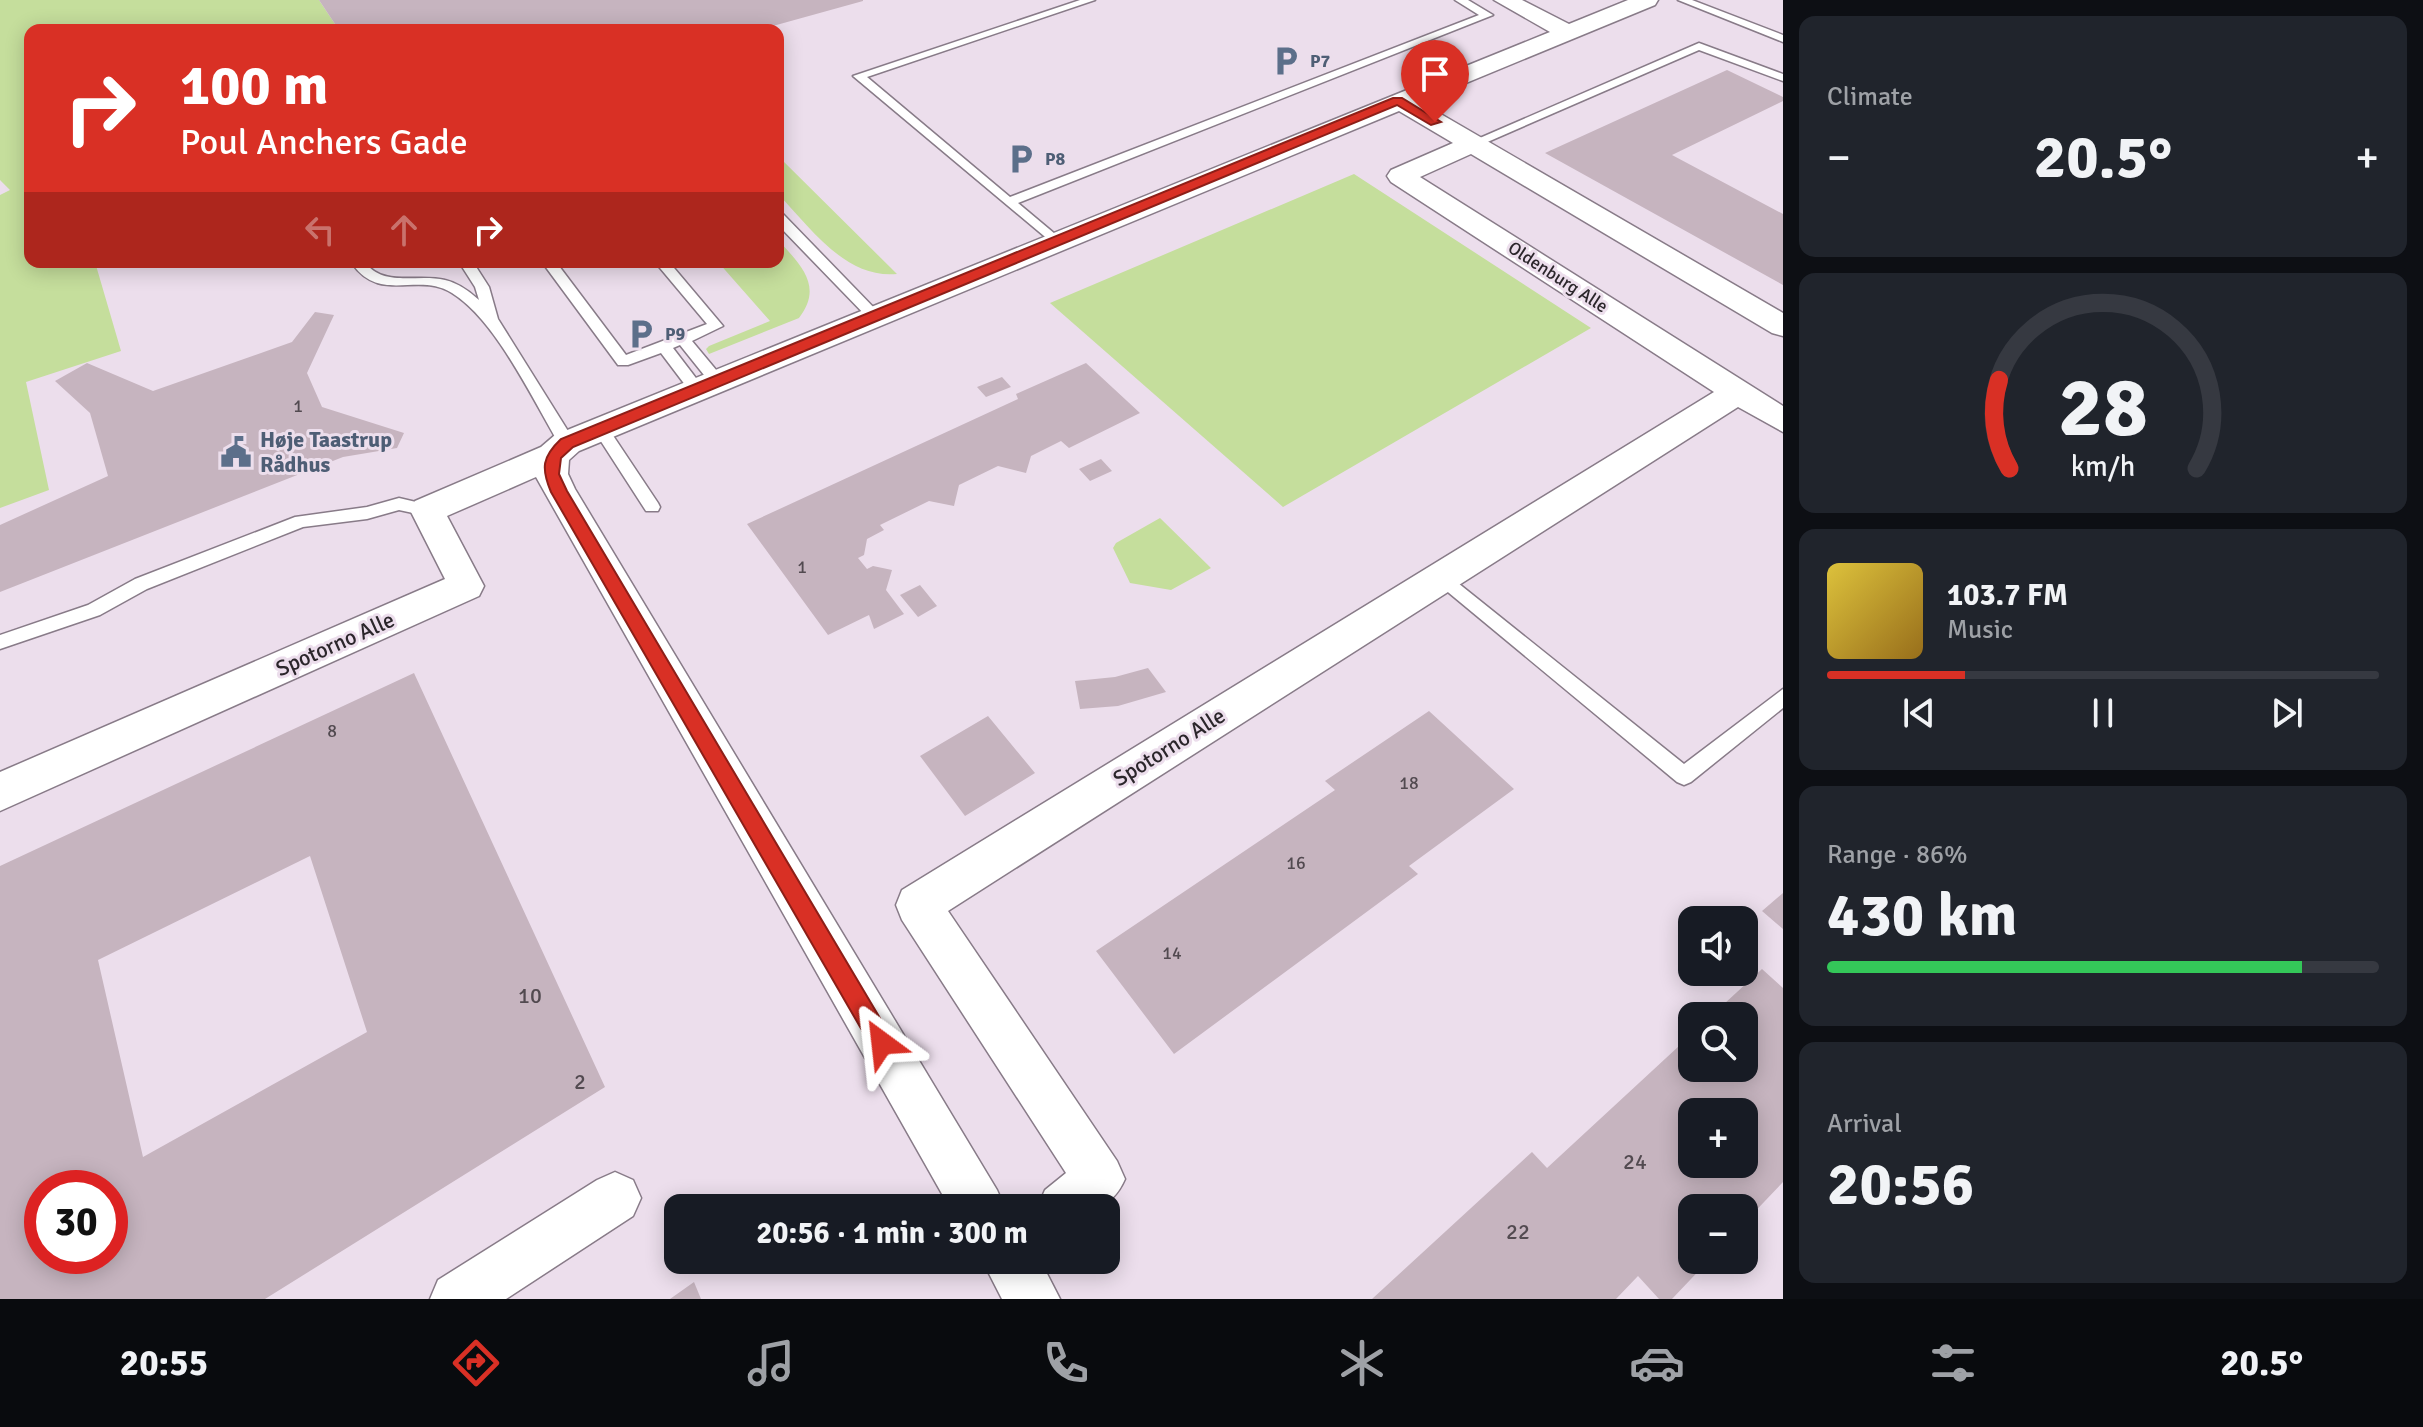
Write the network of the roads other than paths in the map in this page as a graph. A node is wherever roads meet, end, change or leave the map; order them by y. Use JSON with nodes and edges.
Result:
{"nodes":[{"id":1,"x":1090,"y":0,"type":"edge"},
{"id":2,"x":1460,"y":0,"type":"edge"},
{"id":3,"x":1505,"y":0,"type":"edge"},
{"id":4,"x":1647,"y":0,"type":"edge"},
{"id":5,"x":1683,"y":0,"type":"edge"},
{"id":6,"x":1568,"y":32,"type":"junction"},
{"id":7,"x":1783,"y":39,"type":"edge"},
{"id":8,"x":1783,"y":78,"type":"edge"},
{"id":9,"x":1398,"y":100,"type":"junction"},
{"id":10,"x":1472,"y":144,"type":"junction"},
{"id":11,"x":1009,"y":202,"type":"junction"},
{"id":12,"x":784,"y":223,"type":"edge"},
{"id":13,"x":1056,"y":242,"type":"junction"},
{"id":14,"x":362,"y":268,"type":"edge"},
{"id":15,"x":470,"y":268,"type":"edge"},
{"id":16,"x":553,"y":268,"type":"edge"},
{"id":17,"x":667,"y":268,"type":"edge"},
{"id":18,"x":874,"y":316,"type":"junction"},
{"id":19,"x":491,"y":319,"type":"junction"},
{"id":20,"x":1783,"y":326,"type":"edge"},
{"id":21,"x":683,"y":339,"type":"junction"},
{"id":22,"x":664,"y":347,"type":"junction"},
{"id":23,"x":707,"y":385,"type":"junction"},
{"id":24,"x":1738,"y":392,"type":"junction"},
{"id":25,"x":1783,"y":421,"type":"edge"},
{"id":26,"x":601,"y":429,"type":"junction"},
{"id":27,"x":560,"y":449,"type":"junction"},
{"id":28,"x":652,"y":507,"type":"dead end"},
{"id":29,"x":427,"y":510,"type":"junction"},
{"id":30,"x":1443,"y":578,"type":"junction"},
{"id":31,"x":0,"y":642,"type":"edge"},
{"id":32,"x":1783,"y":697,"type":"edge"},
{"id":33,"x":0,"y":792,"type":"edge"},
{"id":34,"x":971,"y":1194,"type":"edge"},
{"id":35,"x":1080,"y":1194,"type":"edge"},
{"id":36,"x":615,"y":1198,"type":"dead end"},
{"id":37,"x":1018,"y":1274,"type":"edge"},
{"id":38,"x":457,"y":1299,"type":"edge"},
{"id":39,"x":1033,"y":1299,"type":"edge"}],
"edges":[{"from":1,"to":11,"type":"lane"},
{"from":2,"to":11,"type":"lane"},
{"from":3,"to":6,"type":"street"},
{"from":4,"to":6,"type":"street"},
{"from":5,"to":7,"type":"lane"},
{"from":6,"to":9,"type":"street"},
{"from":8,"to":10,"type":"lane"},
{"from":9,"to":10,"type":"street"},
{"from":9,"to":13,"type":"street"},
{"from":10,"to":20,"type":"street"},
{"from":10,"to":24,"type":"street","name":"Oldenburg Alle"},
{"from":11,"to":13,"type":"lane"},
{"from":12,"to":18,"type":"lane"},
{"from":13,"to":18,"type":"street"},
{"from":14,"to":19,"type":"lane"},
{"from":15,"to":19,"type":"lane"},
{"from":16,"to":22,"type":"lane"},
{"from":17,"to":21,"type":"lane"},
{"from":18,"to":23,"type":"street"},
{"from":19,"to":27,"type":"lane"},
{"from":21,"to":22,"type":"lane"},
{"from":21,"to":23,"type":"lane"},
{"from":22,"to":23,"type":"lane"},
{"from":23,"to":26,"type":"street"},
{"from":24,"to":25,"type":"street","name":"Oldenburg Alle"},
{"from":24,"to":30,"type":"street","name":"Spotorno Alle"},
{"from":26,"to":27,"type":"street"},
{"from":26,"to":28,"type":"lane"},
{"from":27,"to":29,"type":"street"},
{"from":27,"to":34,"type":"street"},
{"from":29,"to":31,"type":"lane"},
{"from":29,"to":33,"type":"street","name":"Spotorno Alle"},
{"from":30,"to":32,"type":"lane"},
{"from":30,"to":35,"type":"street","name":"Spotorno Alle"},
{"from":36,"to":38,"type":"street"},
{"from":37,"to":39,"type":"street"}]}
